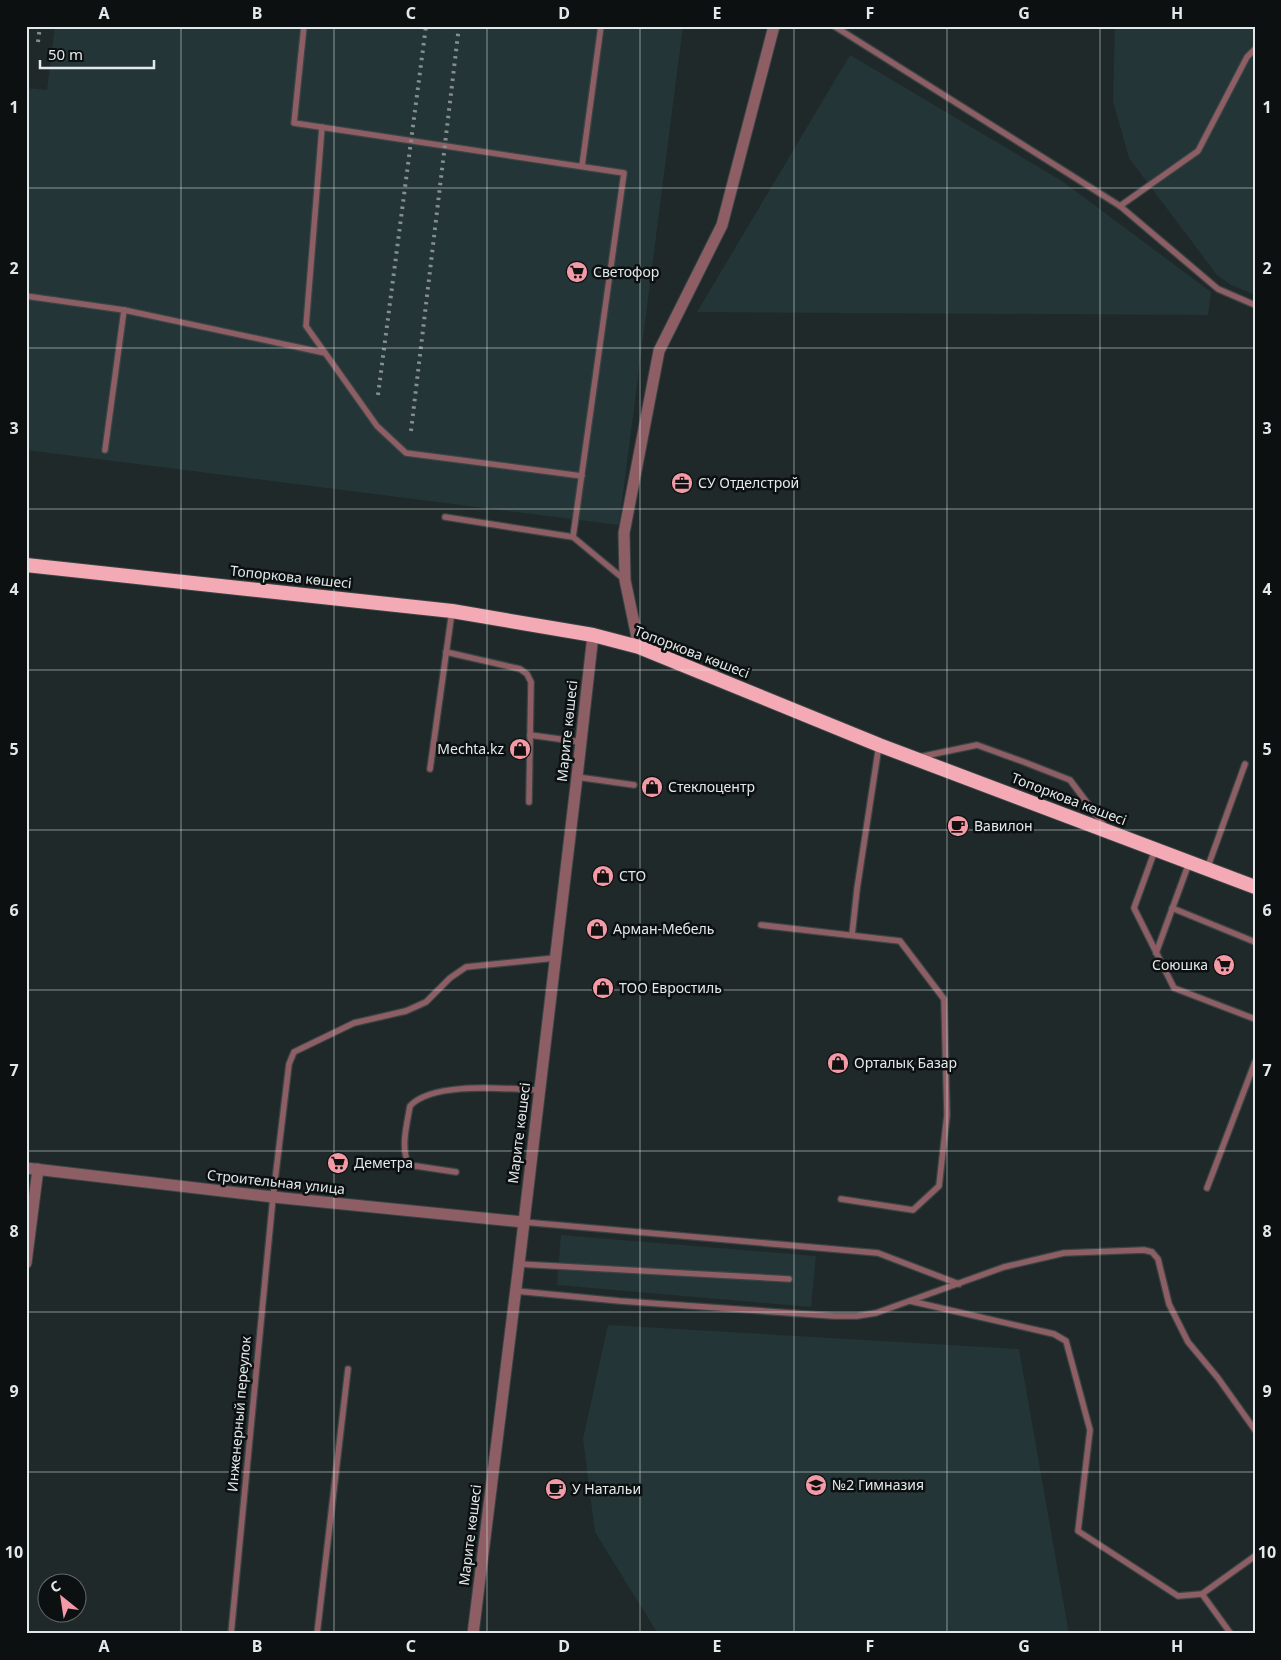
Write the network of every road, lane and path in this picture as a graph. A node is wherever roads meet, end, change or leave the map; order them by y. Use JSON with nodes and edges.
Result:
{"nodes":[{"id":1,"x":304,"y":26,"type":"edge"},
{"id":2,"x":601,"y":26,"type":"edge"},
{"id":3,"x":774,"y":26,"type":"edge"},
{"id":4,"x":834,"y":26,"type":"edge"},
{"id":5,"x":1255,"y":49,"type":"edge"},
{"id":6,"x":322,"y":127,"type":"junction"},
{"id":7,"x":582,"y":166,"type":"junction"},
{"id":8,"x":1120,"y":206,"type":"junction"},
{"id":9,"x":26,"y":296,"type":"edge"},
{"id":10,"x":1255,"y":305,"type":"edge"},
{"id":11,"x":124,"y":310,"type":"junction"},
{"id":12,"x":325,"y":353,"type":"junction"},
{"id":13,"x":105,"y":450,"type":"dead end"},
{"id":14,"x":582,"y":476,"type":"junction"},
{"id":15,"x":445,"y":517,"type":"dead end"},
{"id":16,"x":573,"y":537,"type":"junction"},
{"id":17,"x":26,"y":565,"type":"edge"},
{"id":18,"x":625,"y":580,"type":"junction"},
{"id":19,"x":452,"y":611,"type":"junction"},
{"id":20,"x":592,"y":635,"type":"junction"},
{"id":21,"x":639,"y":647,"type":"junction"},
{"id":22,"x":446,"y":652,"type":"junction"},
{"id":23,"x":530,"y":735,"type":"junction"},
{"id":24,"x":581,"y":742,"type":"junction"},
{"id":25,"x":879,"y":745,"type":"junction"},
{"id":26,"x":913,"y":758,"type":"junction"},
{"id":27,"x":1245,"y":764,"type":"dead end"},
{"id":28,"x":430,"y":769,"type":"dead end"},
{"id":29,"x":577,"y":778,"type":"junction"},
{"id":30,"x":634,"y":785,"type":"dead end"},
{"id":31,"x":529,"y":802,"type":"dead end"},
{"id":32,"x":1108,"y":831,"type":"junction"},
{"id":33,"x":1156,"y":849,"type":"junction"},
{"id":34,"x":1190,"y":862,"type":"junction"},
{"id":35,"x":1207,"y":869,"type":"junction"},
{"id":36,"x":1255,"y":887,"type":"edge"},
{"id":37,"x":1172,"y":908,"type":"junction"},
{"id":38,"x":760,"y":925,"type":"dead end"},
{"id":39,"x":852,"y":935,"type":"junction"},
{"id":40,"x":1255,"y":942,"type":"edge"},
{"id":41,"x":1156,"y":953,"type":"junction"},
{"id":42,"x":555,"y":958,"type":"junction"},
{"id":43,"x":1255,"y":1019,"type":"edge"},
{"id":44,"x":1255,"y":1062,"type":"edge"},
{"id":45,"x":539,"y":1090,"type":"junction"},
{"id":46,"x":32,"y":1168,"type":"edge"},
{"id":47,"x":456,"y":1172,"type":"dead end"},
{"id":48,"x":1207,"y":1188,"type":"dead end"},
{"id":49,"x":273,"y":1197,"type":"junction"},
{"id":50,"x":841,"y":1199,"type":"dead end"},
{"id":51,"x":523,"y":1222,"type":"junction"},
{"id":52,"x":28,"y":1240,"type":"edge"},
{"id":53,"x":26,"y":1263,"type":"edge"},
{"id":54,"x":519,"y":1264,"type":"junction"},
{"id":55,"x":789,"y":1279,"type":"dead end"},
{"id":56,"x":959,"y":1284,"type":"junction"},
{"id":57,"x":516,"y":1291,"type":"junction"},
{"id":58,"x":910,"y":1301,"type":"junction"},
{"id":59,"x":348,"y":1369,"type":"dead end"},
{"id":60,"x":1255,"y":1430,"type":"edge"},
{"id":61,"x":1255,"y":1556,"type":"edge"},
{"id":62,"x":1202,"y":1594,"type":"junction"},
{"id":63,"x":231,"y":1634,"type":"edge"},
{"id":64,"x":317,"y":1634,"type":"edge"},
{"id":65,"x":473,"y":1634,"type":"edge"},
{"id":66,"x":1231,"y":1634,"type":"edge"}],
"edges":[{"from":1,"to":6,"type":"lane"},
{"from":2,"to":7,"type":"lane"},
{"from":3,"to":18,"type":"street"},
{"from":4,"to":8,"type":"lane"},
{"from":5,"to":8,"type":"lane"},
{"from":6,"to":7,"type":"lane"},
{"from":6,"to":12,"type":"lane"},
{"from":7,"to":14,"type":"lane"},
{"from":8,"to":10,"type":"lane"},
{"from":9,"to":11,"type":"lane"},
{"from":11,"to":12,"type":"lane"},
{"from":11,"to":13,"type":"lane"},
{"from":12,"to":14,"type":"lane"},
{"from":14,"to":16,"type":"lane"},
{"from":15,"to":16,"type":"lane"},
{"from":16,"to":18,"type":"lane"},
{"from":17,"to":19,"type":"highway","name":"Топоркова көшесі"},
{"from":18,"to":21,"type":"street"},
{"from":19,"to":20,"type":"highway","name":"Топоркова көшесі"},
{"from":19,"to":22,"type":"lane"},
{"from":20,"to":21,"type":"highway","name":"Топоркова көшесі"},
{"from":20,"to":24,"type":"street","name":"Марите көшесі"},
{"from":21,"to":25,"type":"highway","name":"Топоркова көшесі"},
{"from":22,"to":23,"type":"lane"},
{"from":22,"to":28,"type":"lane"},
{"from":23,"to":24,"type":"lane"},
{"from":23,"to":31,"type":"lane"},
{"from":24,"to":29,"type":"street","name":"Марите көшесі"},
{"from":25,"to":26,"type":"highway","name":"Топоркова көшесі"},
{"from":25,"to":39,"type":"lane"},
{"from":26,"to":32,"type":"highway","name":"Топоркова көшесі"},
{"from":26,"to":32,"type":"lane"},
{"from":27,"to":35,"type":"lane"},
{"from":29,"to":30,"type":"lane"},
{"from":29,"to":42,"type":"street","name":"Марите көшесі"},
{"from":32,"to":33,"type":"highway","name":"Топоркова көшесі"},
{"from":33,"to":34,"type":"highway","name":"Топоркова көшесі"},
{"from":33,"to":41,"type":"lane"},
{"from":34,"to":35,"type":"highway","name":"Топоркова көшесі"},
{"from":34,"to":37,"type":"lane"},
{"from":35,"to":36,"type":"highway","name":"Топоркова көшесі"},
{"from":37,"to":40,"type":"lane"},
{"from":37,"to":41,"type":"lane"},
{"from":38,"to":39,"type":"lane"},
{"from":39,"to":50,"type":"lane"},
{"from":41,"to":43,"type":"lane"},
{"from":42,"to":45,"type":"street","name":"Марите көшесі"},
{"from":42,"to":49,"type":"lane","name":"Инженерный переулок"},
{"from":44,"to":48,"type":"lane"},
{"from":45,"to":47,"type":"lane"},
{"from":45,"to":51,"type":"street","name":"Марите көшесі"},
{"from":46,"to":49,"type":"street","name":"Строительная улица"},
{"from":46,"to":52,"type":"street"},
{"from":49,"to":51,"type":"street","name":"Строительная улица"},
{"from":49,"to":63,"type":"lane","name":"Инженерный переулок"},
{"from":51,"to":54,"type":"street","name":"Марите көшесі"},
{"from":51,"to":56,"type":"lane"},
{"from":52,"to":53,"type":"street"},
{"from":54,"to":55,"type":"lane"},
{"from":54,"to":57,"type":"street","name":"Марите көшесі"},
{"from":56,"to":58,"type":"lane"},
{"from":56,"to":60,"type":"lane"},
{"from":57,"to":58,"type":"lane"},
{"from":57,"to":65,"type":"street","name":"Марите көшесі"},
{"from":58,"to":62,"type":"lane"},
{"from":59,"to":64,"type":"lane"},
{"from":61,"to":62,"type":"lane"},
{"from":62,"to":66,"type":"lane"}]}
